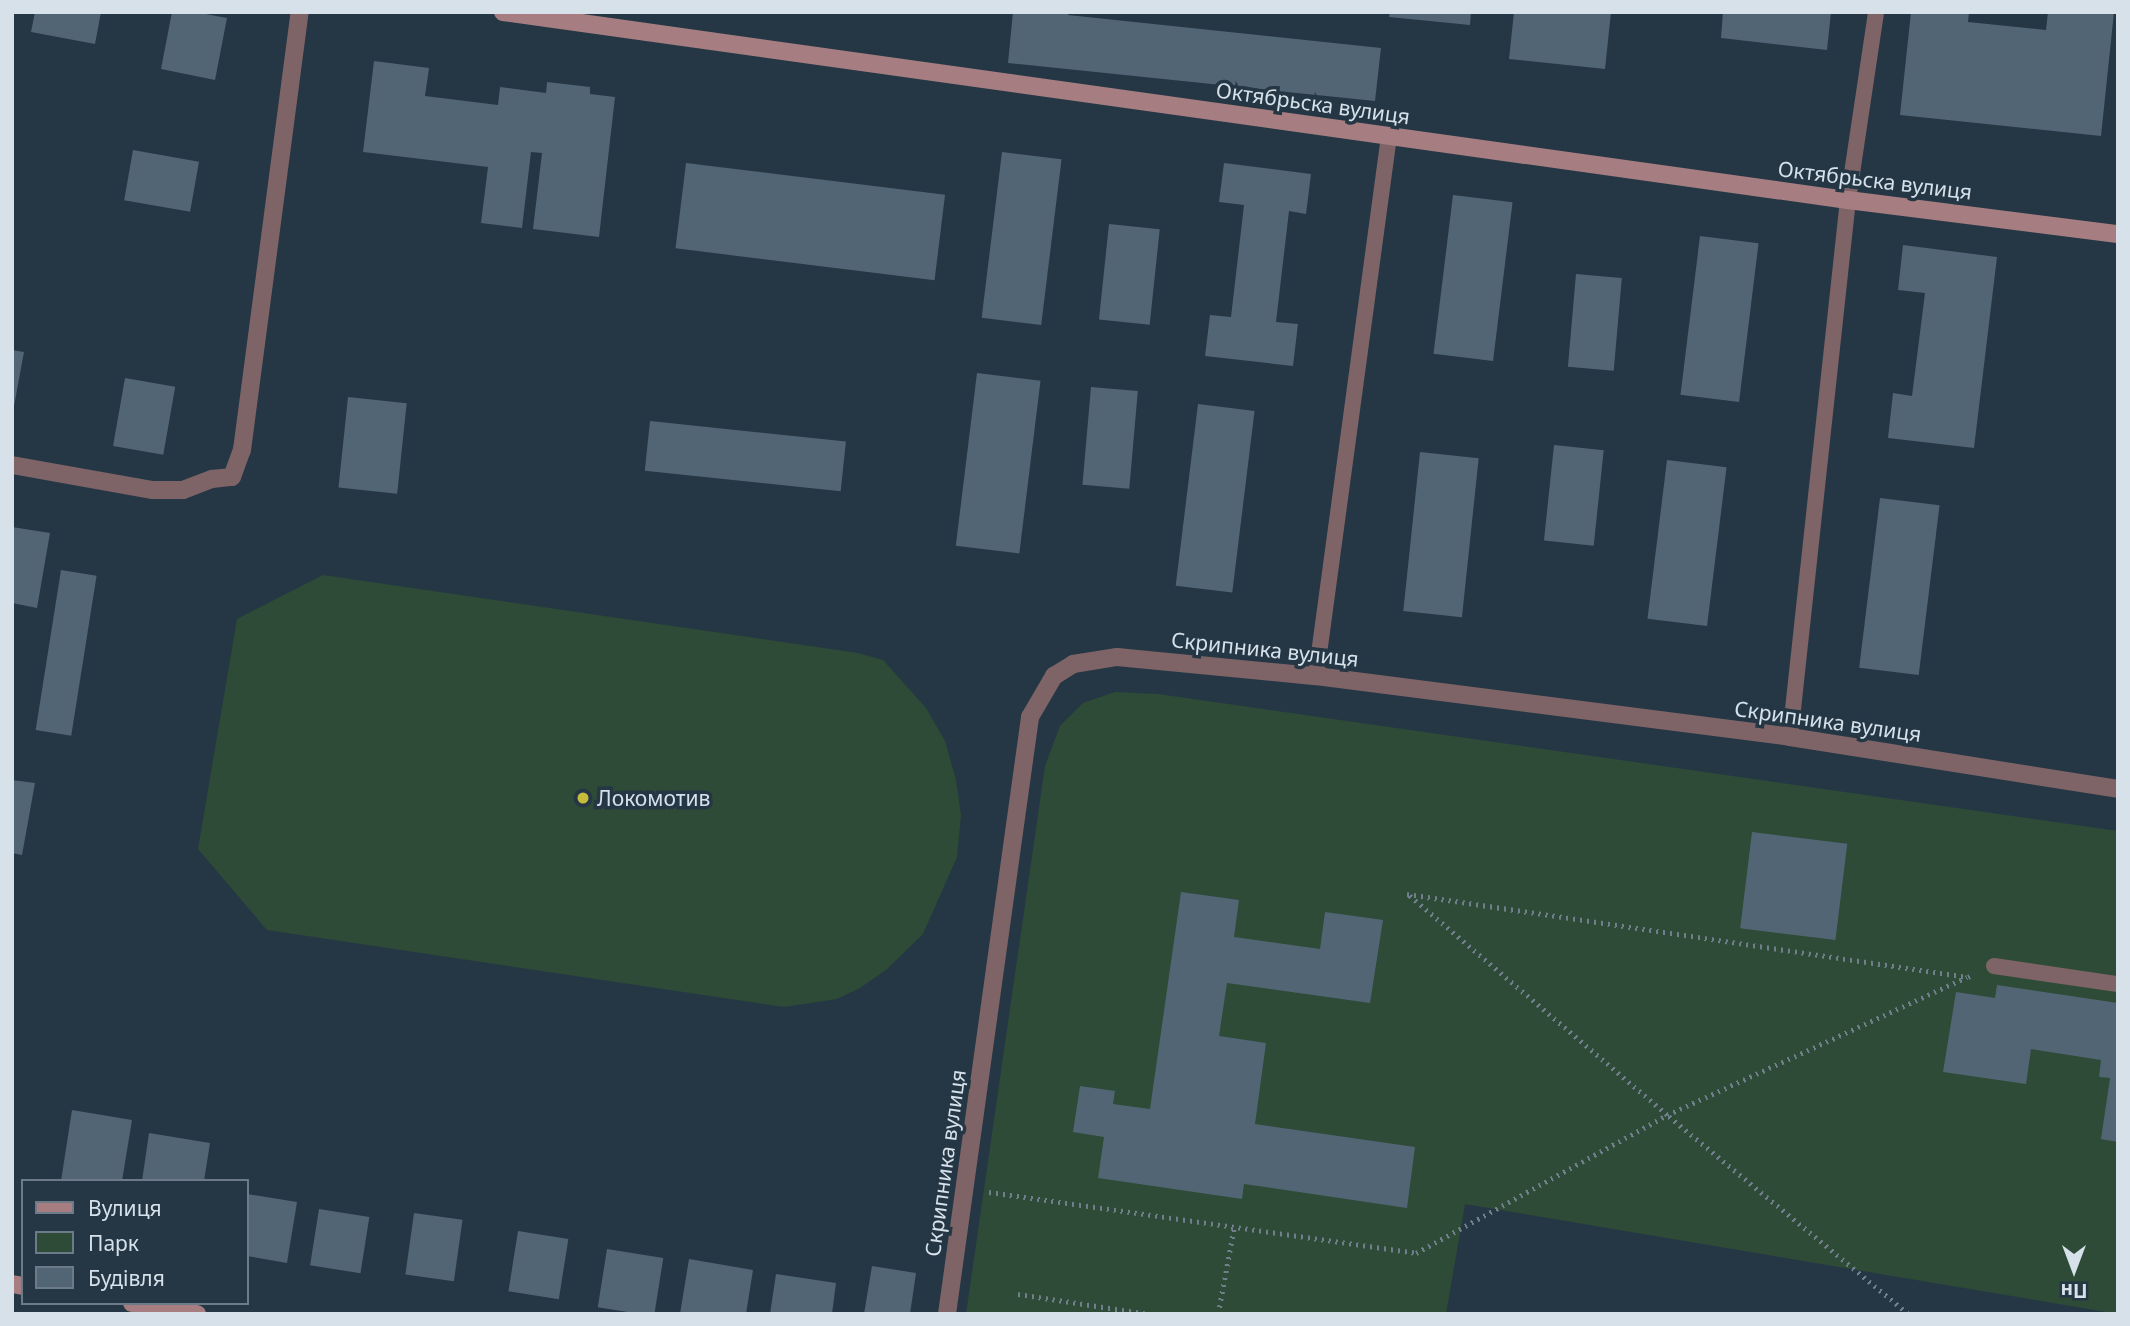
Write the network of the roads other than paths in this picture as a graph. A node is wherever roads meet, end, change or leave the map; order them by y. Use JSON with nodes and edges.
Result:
{"nodes":[{"id":1,"x":300,"y":12,"type":"edge"},
{"id":2,"x":503,"y":12,"type":"edge"},
{"id":3,"x":1876,"y":12,"type":"edge"},
{"id":4,"x":1390,"y":136,"type":"junction"},
{"id":5,"x":1848,"y":200,"type":"junction"},
{"id":6,"x":2118,"y":234,"type":"edge"},
{"id":7,"x":12,"y":465,"type":"edge"},
{"id":8,"x":1315,"y":676,"type":"junction"},
{"id":9,"x":1790,"y":737,"type":"junction"},
{"id":10,"x":2118,"y":789,"type":"edge"},
{"id":11,"x":1994,"y":966,"type":"road end"},
{"id":12,"x":2118,"y":984,"type":"edge"},
{"id":13,"x":144,"y":1305,"type":"edge"},
{"id":14,"x":197,"y":1314,"type":"edge"},
{"id":15,"x":947,"y":1314,"type":"edge"}],
"edges":[{"from":1,"to":7,"type":"street"},
{"from":2,"to":4,"type":"main road","name":"Октябрьска вулиця"},
{"from":3,"to":5,"type":"lane"},
{"from":4,"to":5,"type":"main road","name":"Октябрьска вулиця"},
{"from":4,"to":8,"type":"lane"},
{"from":5,"to":6,"type":"main road","name":"Октябрьска вулиця"},
{"from":5,"to":9,"type":"lane"},
{"from":8,"to":9,"type":"street","name":"Скрипника вулиця"},
{"from":8,"to":15,"type":"street","name":"Скрипника вулиця"},
{"from":9,"to":10,"type":"street","name":"Скрипника вулиця"},
{"from":11,"to":12,"type":"lane"},
{"from":13,"to":14,"type":"main road"}]}
